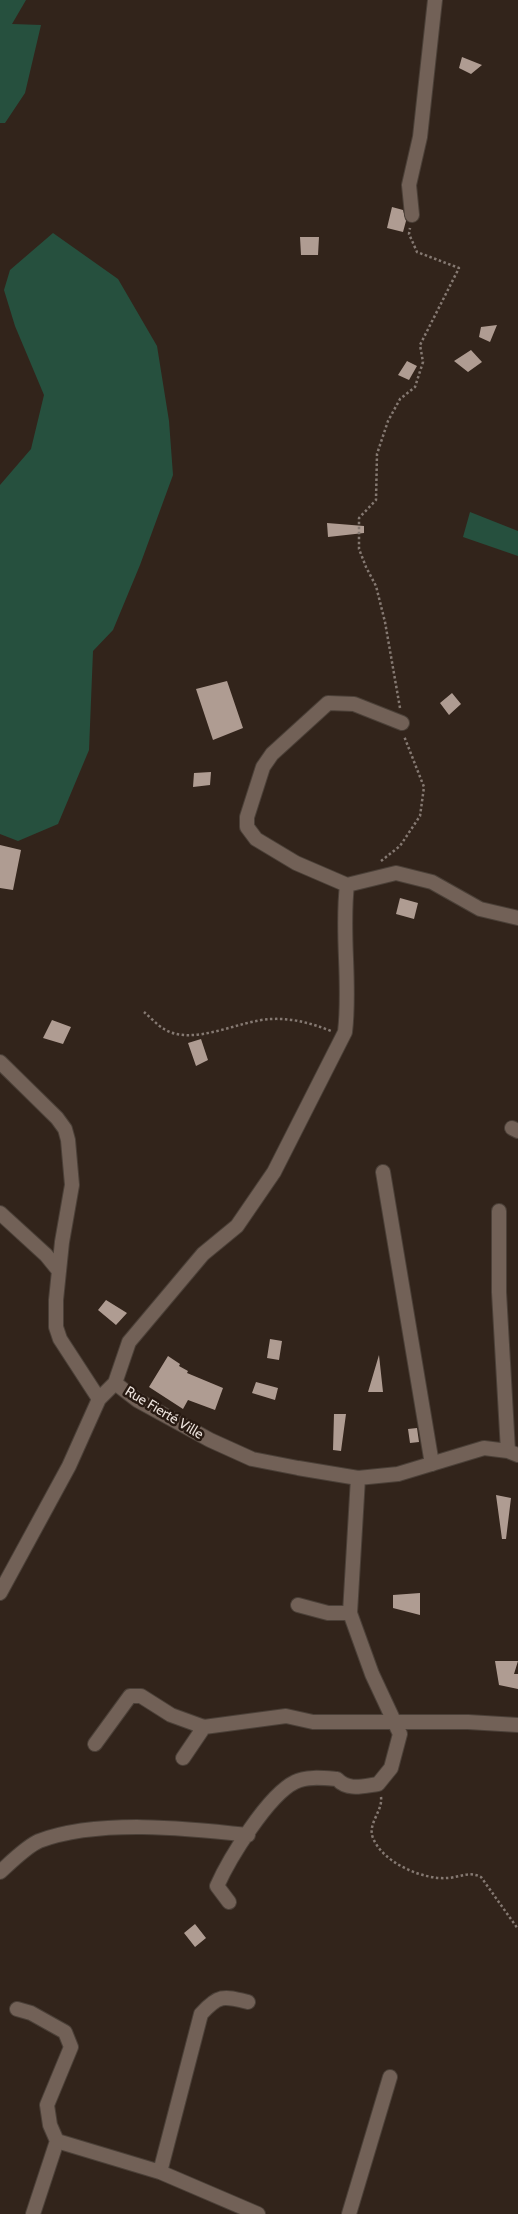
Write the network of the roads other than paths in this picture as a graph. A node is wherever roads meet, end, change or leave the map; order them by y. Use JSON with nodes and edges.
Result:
{"nodes":[{"id":1,"x":435,"y":0,"type":"edge"},
{"id":2,"x":412,"y":215,"type":"road end"},
{"id":3,"x":402,"y":723,"type":"road end"},
{"id":4,"x":347,"y":885,"type":"junction"},
{"id":5,"x":518,"y":918,"type":"edge"},
{"id":6,"x":0,"y":1062,"type":"edge"},
{"id":7,"x":383,"y":1172,"type":"dead end"},
{"id":8,"x":499,"y":1211,"type":"dead end"},
{"id":9,"x":0,"y":1214,"type":"edge"},
{"id":10,"x":59,"y":1271,"type":"junction"},
{"id":11,"x":115,"y":1383,"type":"junction"},
{"id":12,"x":100,"y":1398,"type":"junction"},
{"id":13,"x":513,"y":1453,"type":"edge"},
{"id":14,"x":432,"y":1464,"type":"junction"},
{"id":15,"x":358,"y":1478,"type":"junction"},
{"id":16,"x":0,"y":1593,"type":"edge"},
{"id":17,"x":298,"y":1605,"type":"dead end"},
{"id":18,"x":350,"y":1613,"type":"junction"},
{"id":19,"x":396,"y":1723,"type":"junction"},
{"id":20,"x":518,"y":1725,"type":"edge"},
{"id":21,"x":204,"y":1727,"type":"junction"},
{"id":22,"x":95,"y":1744,"type":"dead end"},
{"id":23,"x":183,"y":1758,"type":"dead end"},
{"id":24,"x":248,"y":1836,"type":"junction"},
{"id":25,"x":0,"y":1872,"type":"edge"},
{"id":26,"x":229,"y":1902,"type":"dead end"},
{"id":27,"x":248,"y":2002,"type":"dead end"},
{"id":28,"x":17,"y":2010,"type":"dead end"},
{"id":29,"x":390,"y":2077,"type":"dead end"},
{"id":30,"x":57,"y":2141,"type":"junction"},
{"id":31,"x":160,"y":2172,"type":"junction"},
{"id":32,"x":33,"y":2214,"type":"edge"},
{"id":33,"x":258,"y":2214,"type":"edge"},
{"id":34,"x":349,"y":2214,"type":"edge"}],
"edges":[{"from":1,"to":2,"type":"street"},
{"from":3,"to":4,"type":"street"},
{"from":4,"to":5,"type":"street"},
{"from":4,"to":11,"type":"street","name":"Rue Fierté Ville"},
{"from":6,"to":10,"type":"street"},
{"from":7,"to":14,"type":"street"},
{"from":8,"to":13,"type":"street"},
{"from":9,"to":10,"type":"street"},
{"from":10,"to":12,"type":"street"},
{"from":11,"to":12,"type":"street"},
{"from":11,"to":15,"type":"street","name":"Rue Fierté Ville"},
{"from":12,"to":16,"type":"street"},
{"from":13,"to":14,"type":"street","name":"Rue Fierté Ville"},
{"from":14,"to":15,"type":"street","name":"Rue Fierté Ville"},
{"from":15,"to":18,"type":"street"},
{"from":17,"to":18,"type":"street"},
{"from":18,"to":19,"type":"street"},
{"from":19,"to":20,"type":"street"},
{"from":19,"to":21,"type":"street"},
{"from":19,"to":24,"type":"street"},
{"from":21,"to":22,"type":"street"},
{"from":21,"to":23,"type":"street"},
{"from":24,"to":25,"type":"street"},
{"from":24,"to":26,"type":"street"},
{"from":27,"to":31,"type":"street"},
{"from":28,"to":30,"type":"street"},
{"from":29,"to":34,"type":"street"},
{"from":30,"to":31,"type":"street"},
{"from":30,"to":32,"type":"street"},
{"from":31,"to":33,"type":"street"}]}
